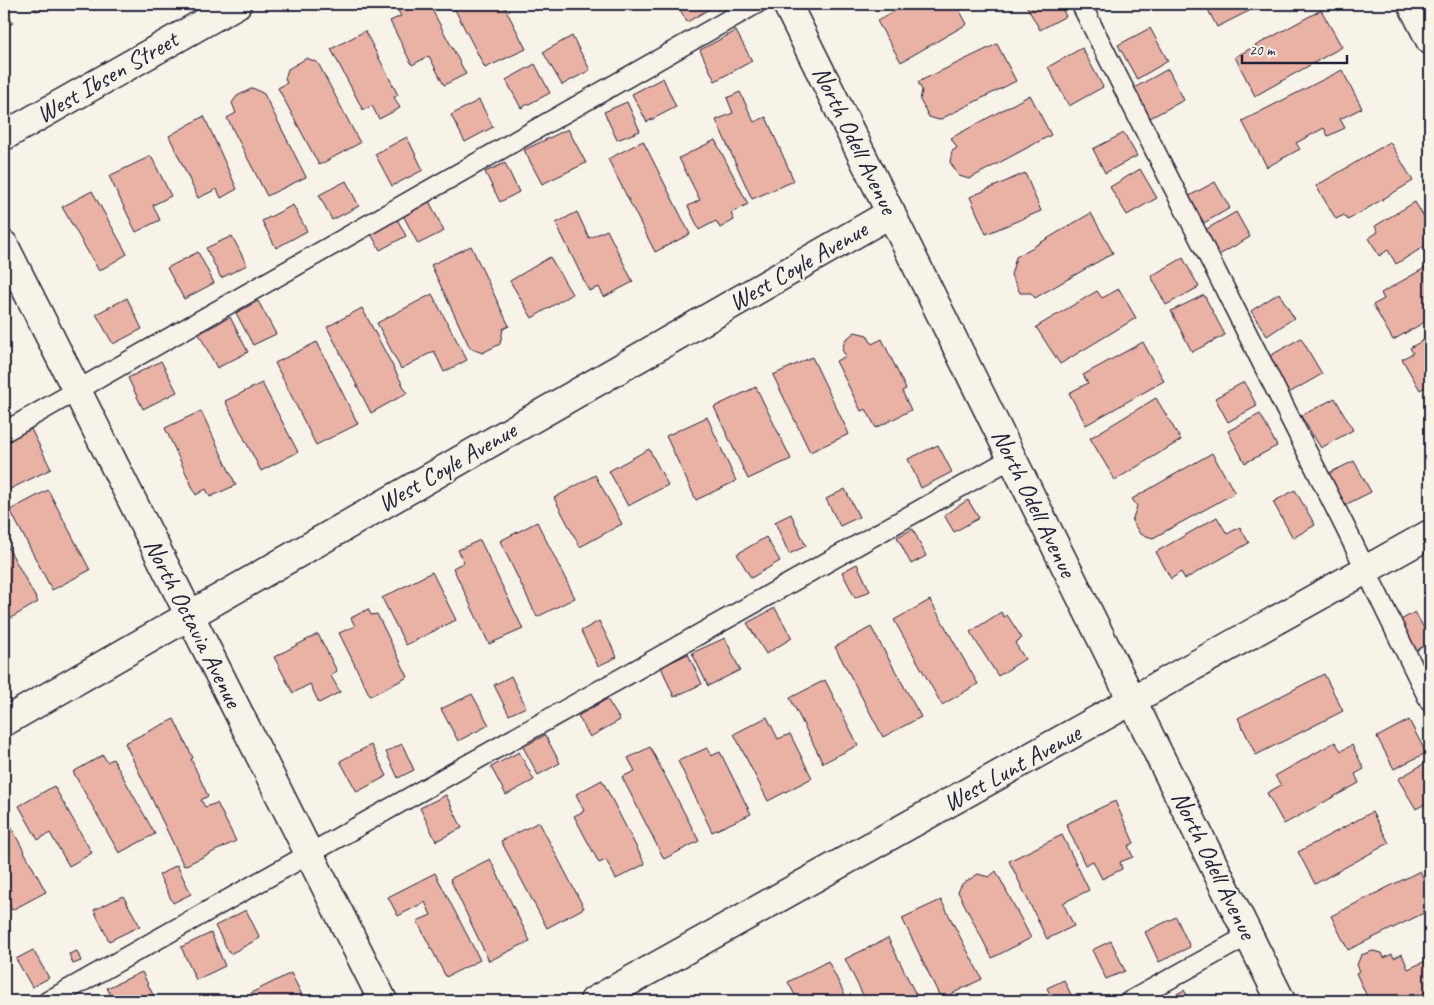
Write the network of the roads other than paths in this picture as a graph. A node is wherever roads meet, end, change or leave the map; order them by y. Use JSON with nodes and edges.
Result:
{"nodes":[{"id":1,"x":237,"y":4,"type":"edge"},
{"id":2,"x":756,"y":4,"type":"edge"},
{"id":3,"x":787,"y":4,"type":"edge"},
{"id":4,"x":1081,"y":4,"type":"edge"},
{"id":5,"x":1412,"y":4,"type":"edge"},
{"id":6,"x":1430,"y":40,"type":"edge"},
{"id":7,"x":4,"y":136,"type":"edge"},
{"id":8,"x":891,"y":212,"type":"junction"},
{"id":9,"x":4,"y":245,"type":"edge"},
{"id":10,"x":77,"y":390,"type":"junction"},
{"id":11,"x":4,"y":432,"type":"edge"},
{"id":12,"x":1012,"y":458,"type":"junction"},
{"id":13,"x":1430,"y":534,"type":"edge"},
{"id":14,"x":1366,"y":570,"type":"junction"},
{"id":15,"x":190,"y":616,"type":"junction"},
{"id":16,"x":1132,"y":700,"type":"junction"},
{"id":17,"x":1430,"y":702,"type":"edge"},
{"id":18,"x":4,"y":722,"type":"edge"},
{"id":19,"x":309,"y":854,"type":"junction"},
{"id":20,"x":1248,"y":935,"type":"junction"},
{"id":21,"x":48,"y":1001,"type":"edge"},
{"id":22,"x":383,"y":1001,"type":"edge"},
{"id":23,"x":594,"y":1001,"type":"edge"},
{"id":24,"x":1130,"y":1001,"type":"edge"},
{"id":25,"x":1281,"y":1001,"type":"edge"}],
"edges":[{"from":1,"to":7,"type":"street","name":"West Ibsen Street"},
{"from":2,"to":10,"type":"lane"},
{"from":3,"to":8,"type":"street","name":"North Odell Avenue"},
{"from":4,"to":14,"type":"lane"},
{"from":5,"to":6,"type":"street"},
{"from":8,"to":12,"type":"street","name":"North Odell Avenue"},
{"from":8,"to":15,"type":"street","name":"West Coyle Avenue"},
{"from":9,"to":10,"type":"street","name":"North Octavia Avenue"},
{"from":10,"to":11,"type":"lane"},
{"from":10,"to":15,"type":"street","name":"North Octavia Avenue"},
{"from":12,"to":16,"type":"street","name":"North Odell Avenue"},
{"from":12,"to":19,"type":"lane"},
{"from":13,"to":14,"type":"street","name":"West Lunt Avenue"},
{"from":14,"to":16,"type":"street","name":"West Lunt Avenue"},
{"from":14,"to":17,"type":"lane"},
{"from":15,"to":18,"type":"street","name":"West Coyle Avenue"},
{"from":15,"to":19,"type":"street","name":"North Octavia Avenue"},
{"from":16,"to":20,"type":"street","name":"North Odell Avenue"},
{"from":16,"to":23,"type":"street","name":"West Lunt Avenue"},
{"from":19,"to":21,"type":"lane"},
{"from":19,"to":22,"type":"street","name":"North Octavia Avenue"},
{"from":20,"to":24,"type":"lane"},
{"from":20,"to":25,"type":"street","name":"North Odell Avenue"}]}
